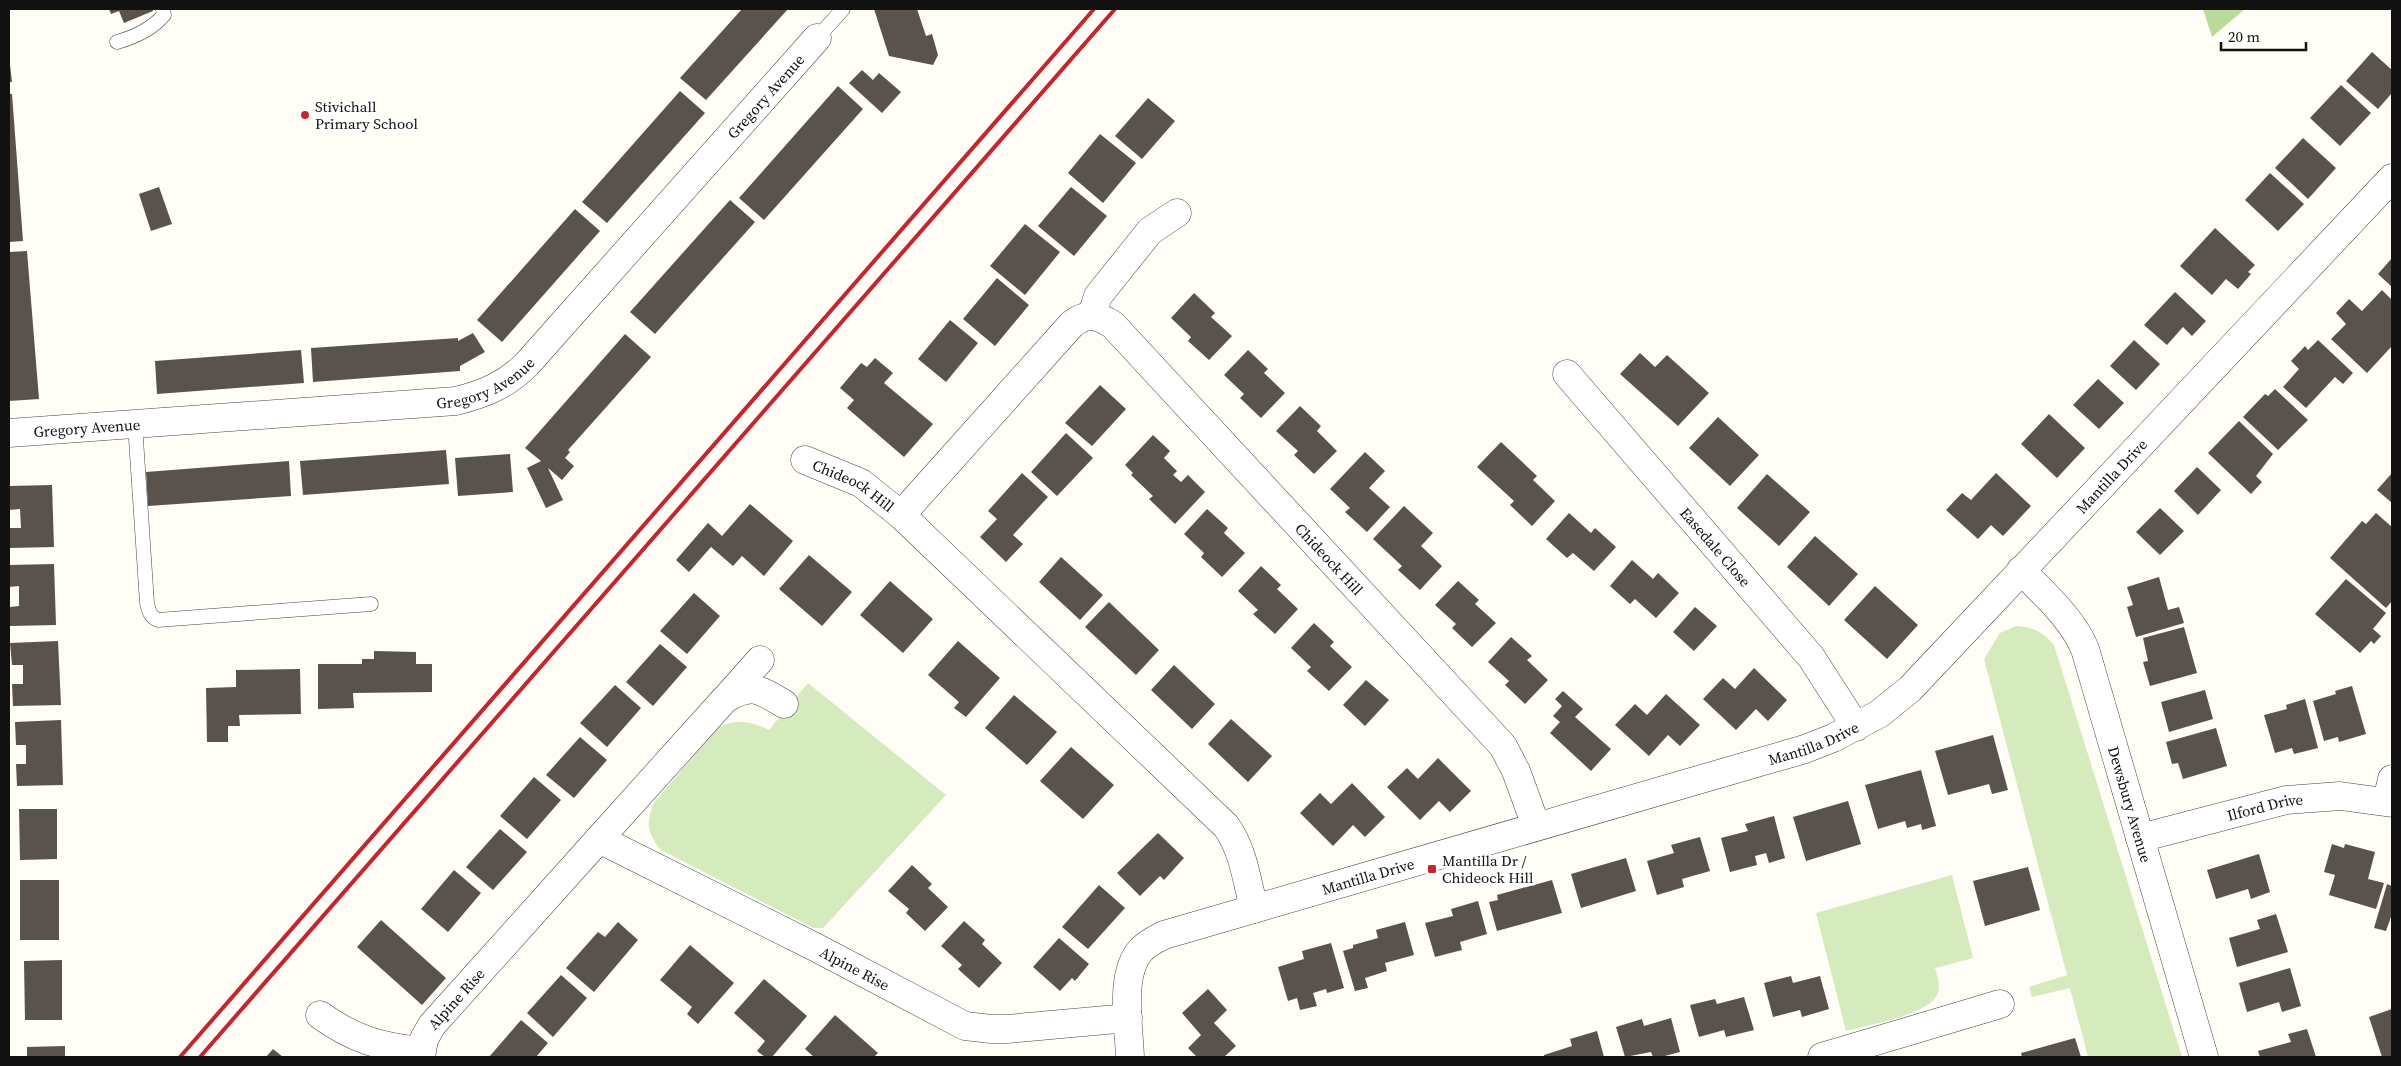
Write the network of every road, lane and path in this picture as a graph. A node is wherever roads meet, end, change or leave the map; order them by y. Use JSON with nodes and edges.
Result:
{"nodes":[{"id":1,"x":163,"y":9,"type":"edge"},
{"id":2,"x":843,"y":9,"type":"edge"},
{"id":3,"x":818,"y":38,"type":"joint"},
{"id":4,"x":117,"y":42,"type":"dead end"},
{"id":5,"x":2392,"y":178,"type":"edge"},
{"id":6,"x":1177,"y":213,"type":"dead end"},
{"id":7,"x":1092,"y":315,"type":"junction"},
{"id":8,"x":1567,"y":374,"type":"dead end"},
{"id":9,"x":135,"y":424,"type":"junction"},
{"id":10,"x":9,"y":433,"type":"edge"},
{"id":11,"x":805,"y":460,"type":"dead end"},
{"id":12,"x":901,"y":514,"type":"junction"},
{"id":13,"x":2021,"y":570,"type":"junction"},
{"id":14,"x":371,"y":604,"type":"dead end"},
{"id":15,"x":760,"y":660,"type":"dead end"},
{"id":16,"x":725,"y":699,"type":"junction"},
{"id":17,"x":784,"y":704,"type":"dead end"},
{"id":18,"x":1856,"y":727,"type":"junction"},
{"id":19,"x":2390,"y":794,"type":"edge"},
{"id":20,"x":1536,"y":826,"type":"junction"},
{"id":21,"x":2140,"y":838,"type":"junction"},
{"id":22,"x":599,"y":839,"type":"junction"},
{"id":23,"x":1254,"y":908,"type":"junction"},
{"id":24,"x":2000,"y":1004,"type":"dead end"},
{"id":25,"x":320,"y":1015,"type":"dead end"},
{"id":26,"x":1128,"y":1018,"type":"junction"},
{"id":27,"x":421,"y":1054,"type":"edge"},
{"id":28,"x":1130,"y":1057,"type":"edge"},
{"id":29,"x":1822,"y":1057,"type":"edge"},
{"id":30,"x":2204,"y":1057,"type":"edge"}],
"edges":[{"from":1,"to":4,"type":"lane"},
{"from":2,"to":3,"type":"lane"},
{"from":3,"to":9,"type":"street","name":"Gregory Avenue"},
{"from":5,"to":13,"type":"street","name":"Mantilla Drive"},
{"from":6,"to":7,"type":"street"},
{"from":7,"to":12,"type":"street","name":"Chideock Hill"},
{"from":7,"to":20,"type":"street","name":"Chideock Hill"},
{"from":8,"to":18,"type":"street","name":"Easedale Close"},
{"from":9,"to":10,"type":"street","name":"Gregory Avenue"},
{"from":9,"to":14,"type":"lane"},
{"from":11,"to":12,"type":"street","name":"Chideock Hill"},
{"from":12,"to":23,"type":"street","name":"Chideock Hill"},
{"from":13,"to":18,"type":"street","name":"Mantilla Drive"},
{"from":13,"to":21,"type":"street","name":"Dewsbury Avenue"},
{"from":15,"to":16,"type":"street","name":"Alpine Rise"},
{"from":16,"to":17,"type":"street","name":"Alpine Rise"},
{"from":16,"to":22,"type":"street","name":"Alpine Rise"},
{"from":18,"to":20,"type":"street","name":"Mantilla Drive"},
{"from":19,"to":21,"type":"street","name":"Ilford Drive"},
{"from":20,"to":23,"type":"street","name":"Mantilla Drive"},
{"from":21,"to":30,"type":"street","name":"Dewsbury Avenue"},
{"from":22,"to":26,"type":"street","name":"Alpine Rise"},
{"from":22,"to":27,"type":"street","name":"Alpine Rise"},
{"from":23,"to":26,"type":"street","name":"Mantilla Drive"},
{"from":24,"to":29,"type":"street"},
{"from":25,"to":27,"type":"street","name":"Alpine Rise"},
{"from":26,"to":28,"type":"street","name":"Mantilla Drive"}]}
